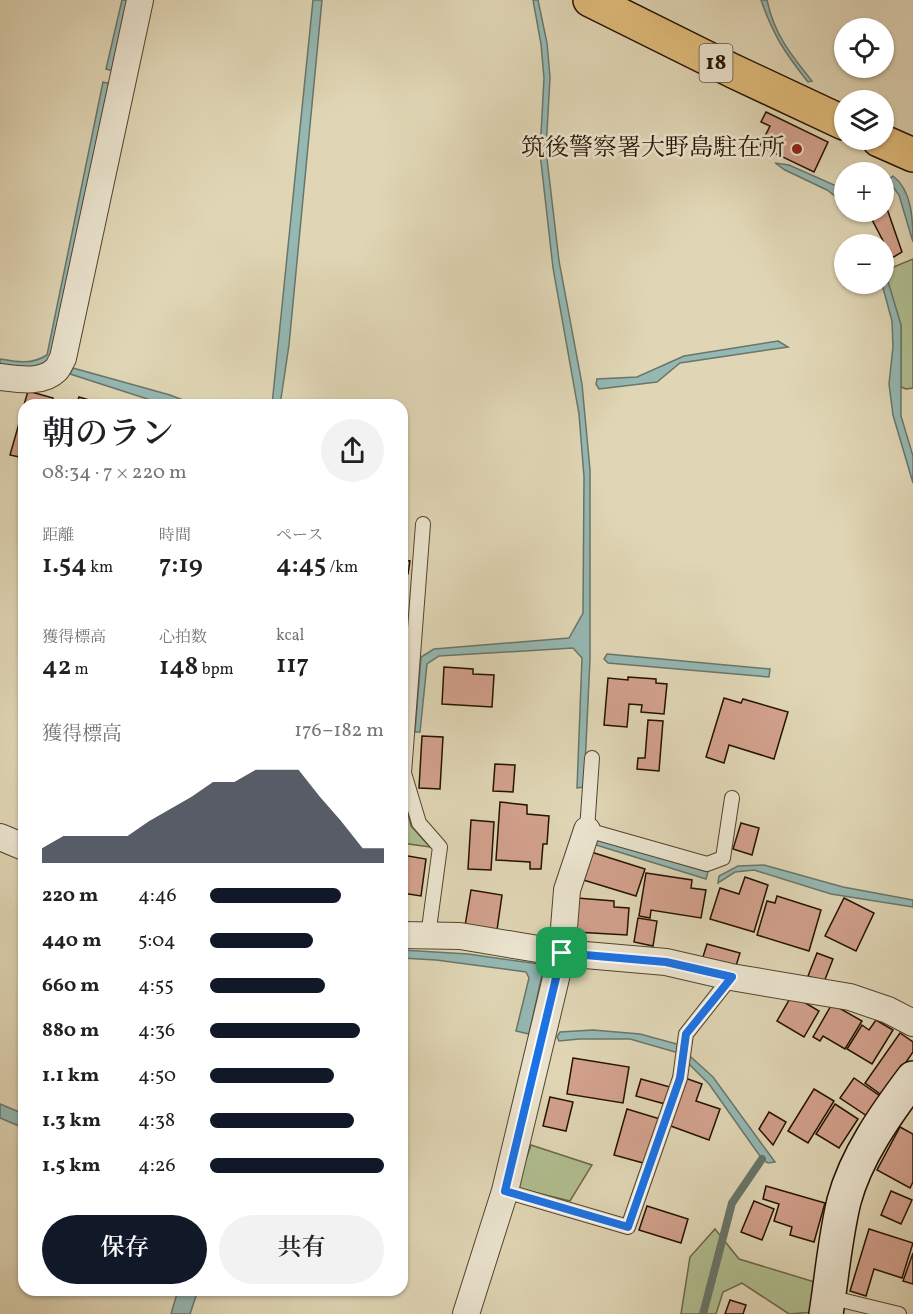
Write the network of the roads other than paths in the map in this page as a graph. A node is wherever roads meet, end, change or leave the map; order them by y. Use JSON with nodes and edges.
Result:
{"nodes":[{"id":1,"x":140,"y":0,"type":"edge"},
{"id":2,"x":590,"y":0,"type":"edge"},
{"id":3,"x":834,"y":118,"type":"edge"},
{"id":4,"x":894,"y":147,"type":"edge"},
{"id":5,"x":913,"y":155,"type":"edge"},
{"id":6,"x":0,"y":377,"type":"edge"},
{"id":7,"x":423,"y":524,"type":"dead end"},
{"id":8,"x":408,"y":721,"type":"edge"},
{"id":9,"x":592,"y":758,"type":"dead end"},
{"id":10,"x":408,"y":786,"type":"edge"},
{"id":11,"x":732,"y":798,"type":"dead end"},
{"id":12,"x":587,"y":830,"type":"junction"},
{"id":13,"x":0,"y":837,"type":"edge"},
{"id":14,"x":18,"y":844,"type":"edge"},
{"id":15,"x":408,"y":935,"type":"edge"},
{"id":16,"x":428,"y":936,"type":"junction"},
{"id":17,"x":562,"y":953,"type":"junction"},
{"id":18,"x":732,"y":977,"type":"junction"},
{"id":19,"x":913,"y":1023,"type":"edge"},
{"id":20,"x":913,"y":1078,"type":"edge"},
{"id":21,"x":505,"y":1191,"type":"junction"},
{"id":22,"x":827,"y":1305,"type":"edge"},
{"id":23,"x":466,"y":1314,"type":"edge"},
{"id":24,"x":898,"y":1314,"type":"edge"}],
"edges":[{"from":1,"to":6,"type":"street"},
{"from":2,"to":3,"type":"main road","number":"18"},
{"from":4,"to":5,"type":"main road"},
{"from":7,"to":8,"type":"lane"},
{"from":9,"to":12,"type":"lane"},
{"from":10,"to":16,"type":"lane"},
{"from":11,"to":12,"type":"lane"},
{"from":12,"to":17,"type":"street"},
{"from":13,"to":14,"type":"street"},
{"from":15,"to":16,"type":"street"},
{"from":16,"to":17,"type":"street"},
{"from":17,"to":18,"type":"street"},
{"from":17,"to":21,"type":"street"},
{"from":18,"to":19,"type":"street"},
{"from":18,"to":21,"type":"lane"},
{"from":20,"to":22,"type":"main road"},
{"from":21,"to":23,"type":"street"},
{"from":22,"to":24,"type":"lane"}]}
